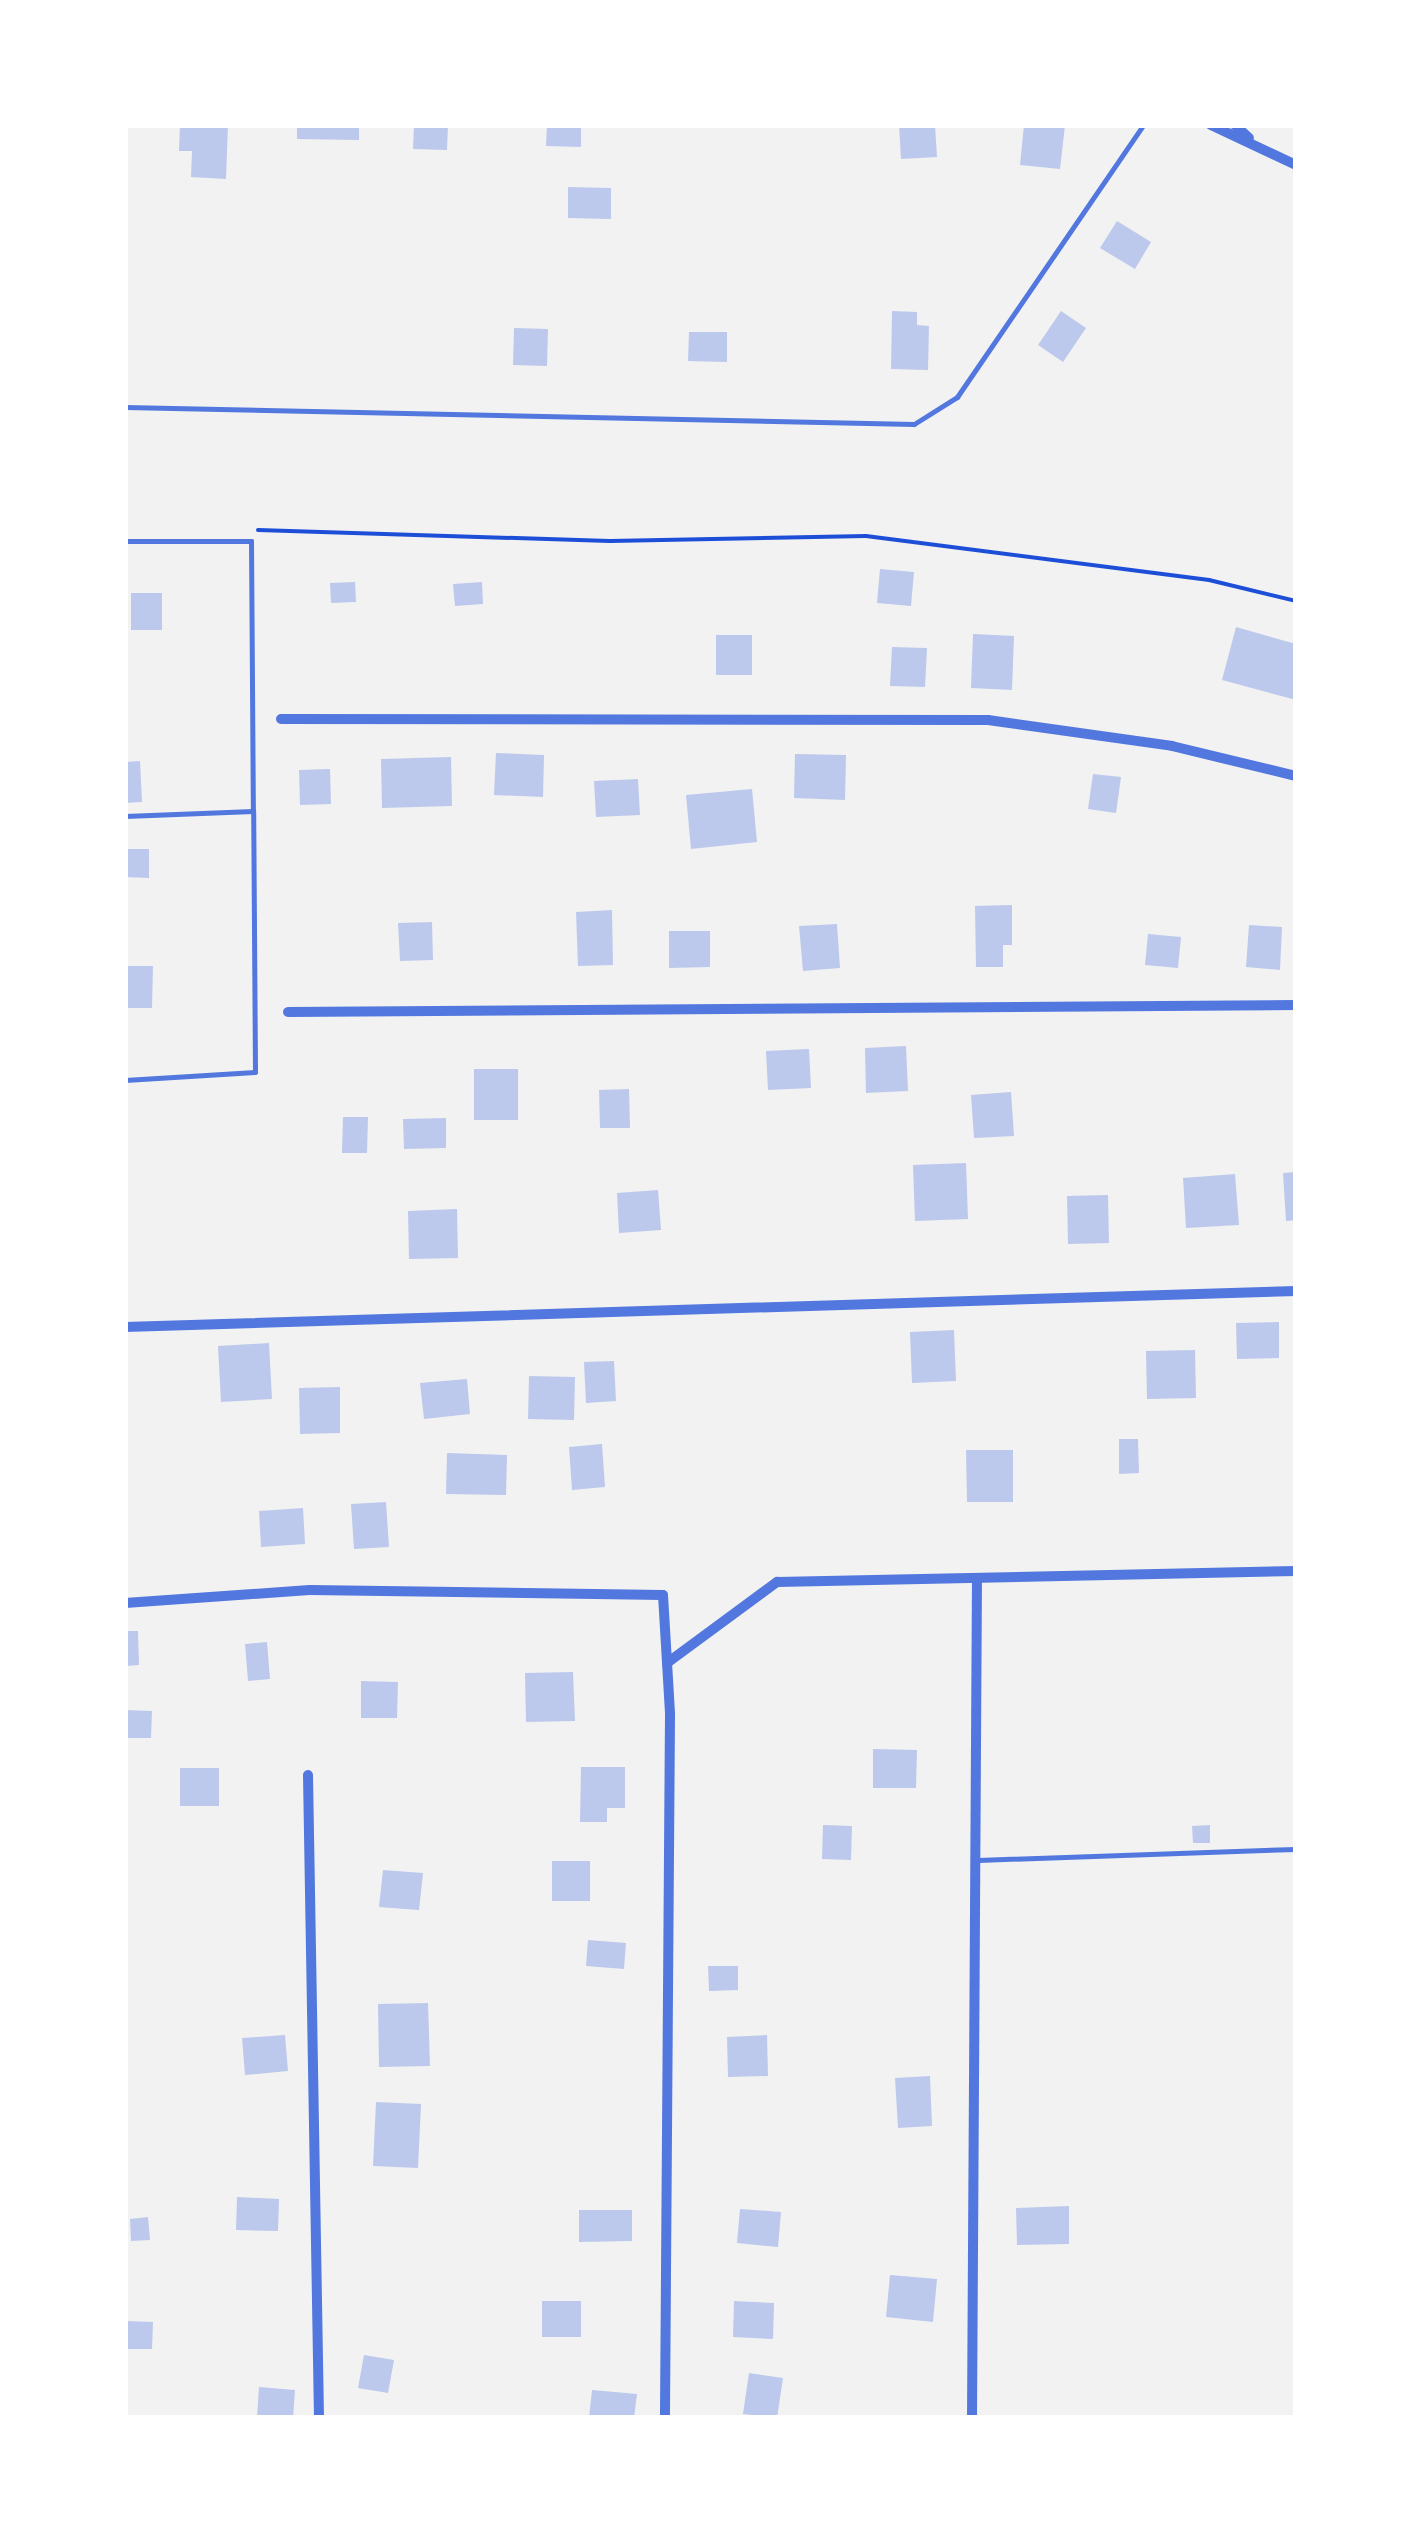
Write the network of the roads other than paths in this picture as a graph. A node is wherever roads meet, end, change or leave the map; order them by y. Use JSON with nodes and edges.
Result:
{"nodes":[{"id":1,"x":1143,"y":125,"type":"edge"},
{"id":2,"x":1211,"y":125,"type":"edge"},
{"id":3,"x":1235,"y":125,"type":"edge"},
{"id":4,"x":1254,"y":142,"type":"junction"},
{"id":5,"x":1296,"y":165,"type":"edge"},
{"id":6,"x":125,"y":407,"type":"edge"},
{"id":7,"x":125,"y":541,"type":"edge"},
{"id":8,"x":281,"y":720,"type":"dead end"},
{"id":9,"x":1296,"y":776,"type":"edge"},
{"id":10,"x":253,"y":811,"type":"junction"},
{"id":11,"x":125,"y":816,"type":"edge"},
{"id":12,"x":1296,"y":1006,"type":"edge"},
{"id":13,"x":288,"y":1012,"type":"dead end"},
{"id":14,"x":125,"y":1080,"type":"edge"},
{"id":15,"x":1296,"y":1291,"type":"edge"},
{"id":16,"x":125,"y":1327,"type":"edge"},
{"id":17,"x":1296,"y":1571,"type":"edge"},
{"id":18,"x":977,"y":1578,"type":"junction"},
{"id":19,"x":125,"y":1603,"type":"edge"},
{"id":20,"x":667,"y":1662,"type":"junction"},
{"id":21,"x":308,"y":1775,"type":"dead end"},
{"id":22,"x":1296,"y":1849,"type":"edge"},
{"id":23,"x":975,"y":1860,"type":"junction"},
{"id":24,"x":319,"y":2418,"type":"edge"},
{"id":25,"x":666,"y":2418,"type":"edge"},
{"id":26,"x":972,"y":2418,"type":"edge"}],
"edges":[{"from":1,"to":6,"type":"lane"},
{"from":2,"to":4,"type":"street"},
{"from":3,"to":4,"type":"street"},
{"from":4,"to":5,"type":"street"},
{"from":7,"to":10,"type":"lane"},
{"from":8,"to":9,"type":"street"},
{"from":10,"to":11,"type":"lane"},
{"from":10,"to":14,"type":"lane"},
{"from":12,"to":13,"type":"street"},
{"from":15,"to":16,"type":"street"},
{"from":17,"to":18,"type":"street"},
{"from":18,"to":20,"type":"street"},
{"from":18,"to":23,"type":"street"},
{"from":19,"to":20,"type":"street"},
{"from":20,"to":25,"type":"street"},
{"from":21,"to":24,"type":"street"},
{"from":22,"to":23,"type":"lane"},
{"from":23,"to":26,"type":"street"}]}
